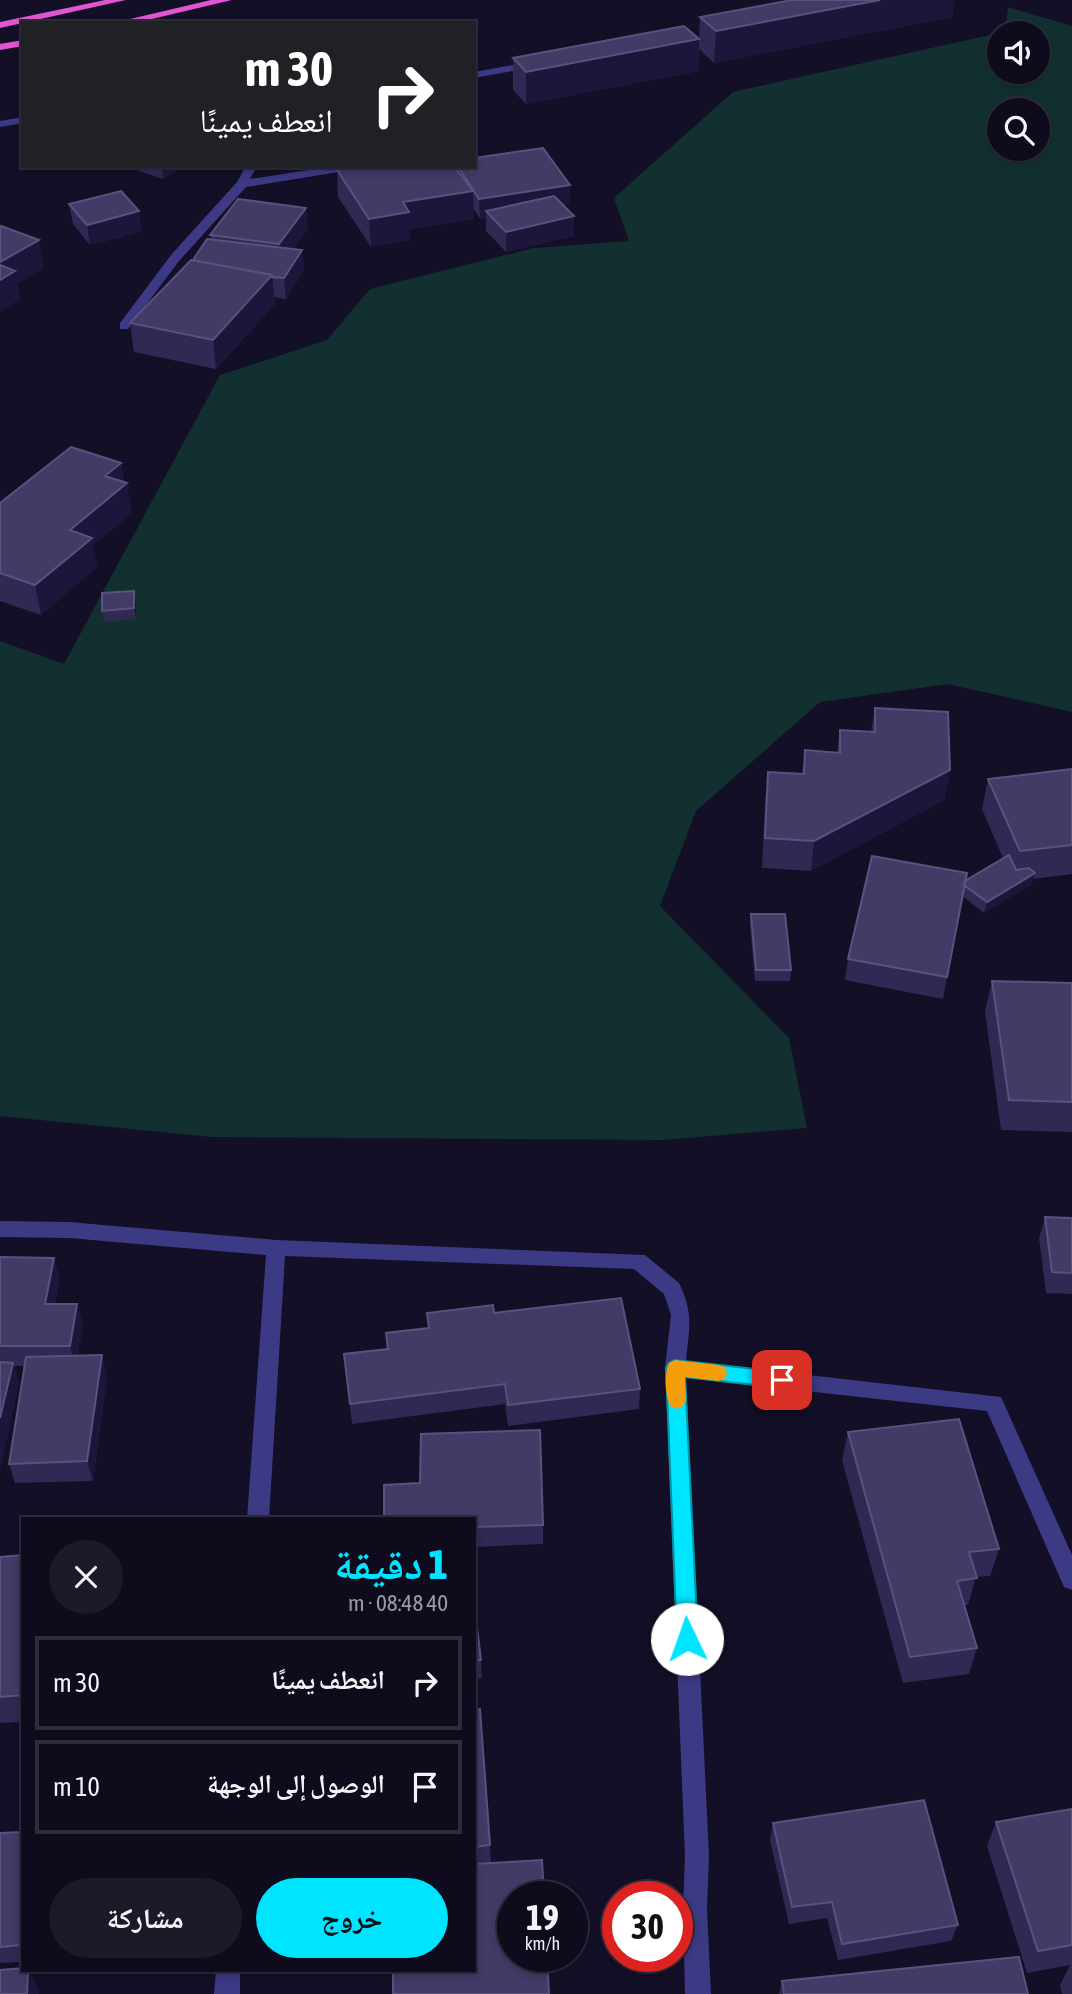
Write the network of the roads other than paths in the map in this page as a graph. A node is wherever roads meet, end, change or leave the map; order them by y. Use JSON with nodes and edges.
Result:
{"nodes":[{"id":1,"x":121,"y":0,"type":"edge"},
{"id":2,"x":227,"y":0,"type":"edge"},
{"id":3,"x":127,"y":21,"type":"edge"},
{"id":4,"x":0,"y":25,"type":"edge"},
{"id":5,"x":21,"y":43,"type":"edge"},
{"id":6,"x":0,"y":47,"type":"edge"},
{"id":7,"x":542,"y":63,"type":"edge"},
{"id":8,"x":476,"y":75,"type":"edge"},
{"id":9,"x":21,"y":120,"type":"edge"},
{"id":10,"x":0,"y":124,"type":"edge"},
{"id":11,"x":251,"y":168,"type":"edge"},
{"id":12,"x":344,"y":168,"type":"edge"},
{"id":13,"x":242,"y":184,"type":"junction"},
{"id":14,"x":124,"y":326,"type":"dead end"},
{"id":15,"x":0,"y":1230,"type":"edge"},
{"id":16,"x":276,"y":1248,"type":"junction"},
{"id":17,"x":675,"y":1368,"type":"junction"},
{"id":18,"x":258,"y":1517,"type":"edge"},
{"id":19,"x":1072,"y":1580,"type":"edge"},
{"id":20,"x":228,"y":1972,"type":"edge"},
{"id":21,"x":227,"y":1994,"type":"edge"},
{"id":22,"x":698,"y":1994,"type":"edge"}],
"edges":[{"from":1,"to":4,"type":"highway"},
{"from":2,"to":3,"type":"highway"},
{"from":5,"to":6,"type":"highway"},
{"from":7,"to":8,"type":"street"},
{"from":9,"to":10,"type":"street"},
{"from":11,"to":13,"type":"street"},
{"from":12,"to":13,"type":"street"},
{"from":13,"to":14,"type":"street"},
{"from":15,"to":16,"type":"street"},
{"from":16,"to":17,"type":"street"},
{"from":16,"to":18,"type":"street"},
{"from":17,"to":19,"type":"street"},
{"from":17,"to":22,"type":"street"},
{"from":20,"to":21,"type":"street"}]}
